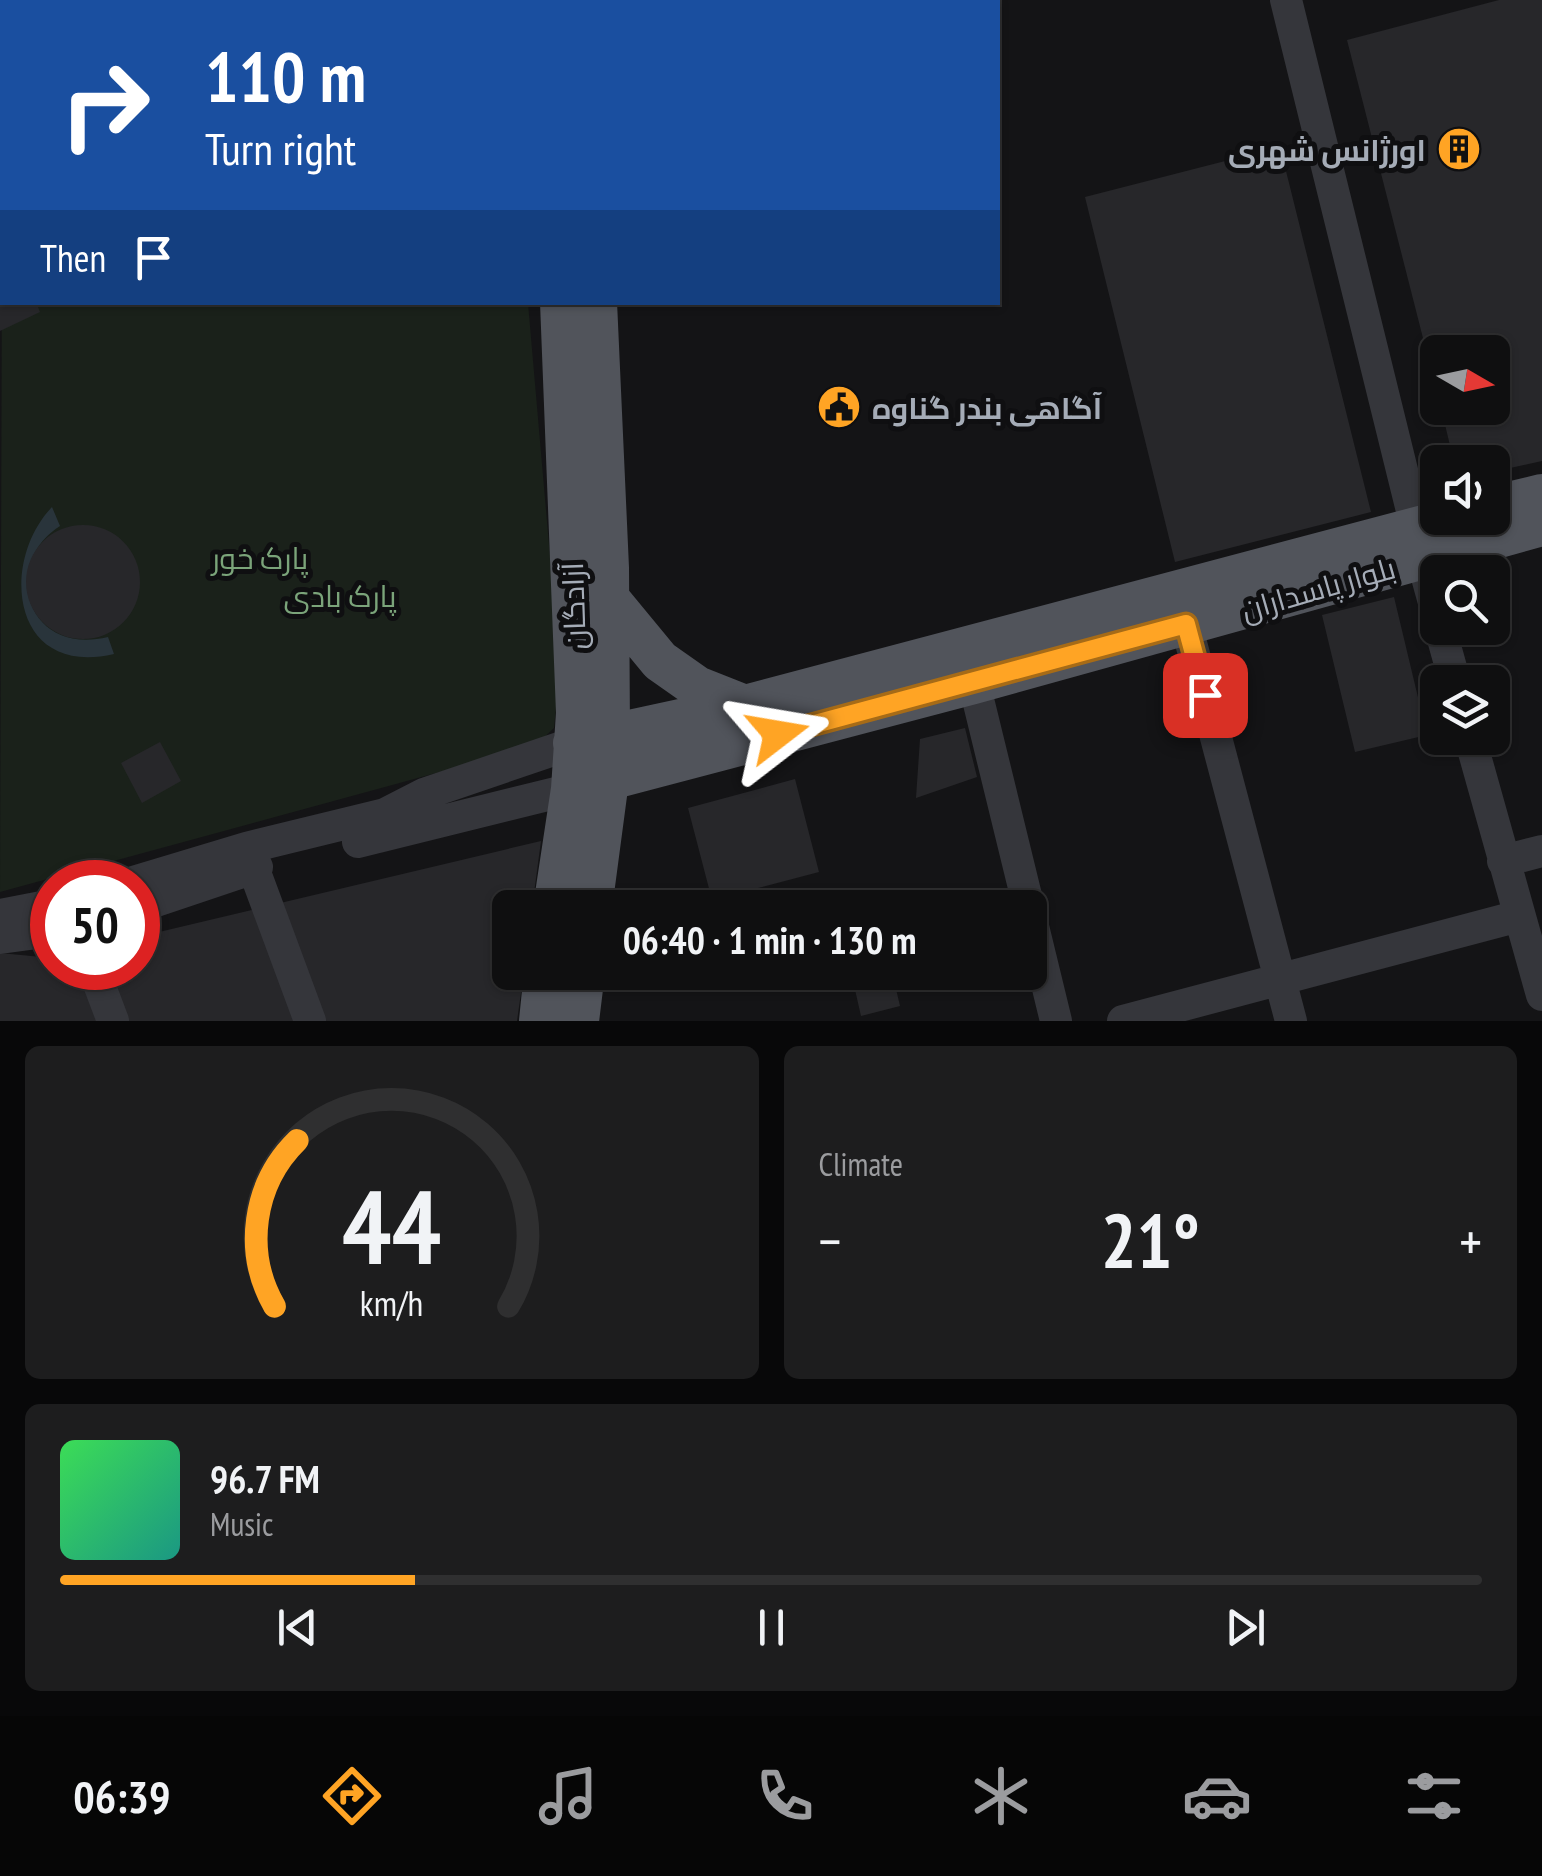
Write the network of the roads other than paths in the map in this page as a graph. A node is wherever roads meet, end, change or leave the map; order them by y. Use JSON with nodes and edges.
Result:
{"nodes":[{"id":1,"x":1286,"y":0,"type":"edge"},
{"id":2,"x":561,"y":305,"type":"edge"},
{"id":3,"x":596,"y":305,"type":"edge"},
{"id":4,"x":1420,"y":493,"type":"edge"},
{"id":5,"x":1542,"y":494,"type":"edge"},
{"id":6,"x":1510,"y":503,"type":"edge"},
{"id":7,"x":1542,"y":526,"type":"edge"},
{"id":8,"x":1510,"y":528,"type":"edge"},
{"id":9,"x":1427,"y":535,"type":"edge"},
{"id":10,"x":1428,"y":535,"type":"edge"},
{"id":11,"x":608,"y":598,"type":"junction"},
{"id":12,"x":1186,"y":624,"type":"junction"},
{"id":13,"x":918,"y":678,"type":"junction"},
{"id":14,"x":974,"y":683,"type":"junction"},
{"id":15,"x":745,"y":706,"type":"junction"},
{"id":16,"x":592,"y":738,"type":"junction"},
{"id":17,"x":1475,"y":755,"type":"edge"},
{"id":18,"x":590,"y":784,"type":"junction"},
{"id":19,"x":1542,"y":851,"type":"edge"},
{"id":20,"x":250,"y":858,"type":"junction"},
{"id":21,"x":1503,"y":861,"type":"junction"},
{"id":22,"x":160,"y":876,"type":"edge"},
{"id":23,"x":559,"y":890,"type":"edge"},
{"id":24,"x":591,"y":890,"type":"edge"},
{"id":25,"x":1024,"y":890,"type":"edge"},
{"id":26,"x":160,"y":897,"type":"edge"},
{"id":27,"x":30,"y":909,"type":"edge"},
{"id":28,"x":0,"y":915,"type":"edge"},
{"id":29,"x":1520,"y":916,"type":"junction"},
{"id":30,"x":30,"y":934,"type":"edge"},
{"id":31,"x":0,"y":938,"type":"edge"},
{"id":32,"x":1278,"y":980,"type":"junction"},
{"id":33,"x":1047,"y":984,"type":"edge"},
{"id":34,"x":102,"y":990,"type":"edge"},
{"id":35,"x":543,"y":990,"type":"edge"},
{"id":36,"x":582,"y":990,"type":"edge"},
{"id":37,"x":1542,"y":994,"type":"edge"},
{"id":38,"x":114,"y":1021,"type":"edge"},
{"id":39,"x":310,"y":1021,"type":"edge"},
{"id":40,"x":540,"y":1021,"type":"edge"},
{"id":41,"x":578,"y":1021,"type":"edge"},
{"id":42,"x":1056,"y":1021,"type":"edge"},
{"id":43,"x":1122,"y":1021,"type":"edge"},
{"id":44,"x":1291,"y":1021,"type":"edge"}],
"edges":[{"from":1,"to":4,"type":"street"},
{"from":2,"to":16,"type":"main road","name":"آزادگان"},
{"from":3,"to":11,"type":"main road","name":"آزادگان"},
{"from":5,"to":6,"type":"main road"},
{"from":7,"to":8,"type":"main road","name":"بلوار پاسداران"},
{"from":9,"to":13,"type":"main road","name":"بلوار پاسداران"},
{"from":10,"to":12,"type":"main road","name":"بلوار پاسداران"},
{"from":11,"to":15,"type":"main road"},
{"from":11,"to":16,"type":"main road","name":"آزادگان"},
{"from":12,"to":14,"type":"main road","name":"بلوار پاسداران"},
{"from":12,"to":32,"type":"street"},
{"from":13,"to":14,"type":"main road","name":"بلوار پاسداران"},
{"from":13,"to":15,"type":"main road","name":"بلوار پاسداران"},
{"from":13,"to":18,"type":"main road","name":"بلوار پاسداران"},
{"from":14,"to":25,"type":"street"},
{"from":15,"to":16,"type":"main road","name":"بلوار پاسداران"},
{"from":16,"to":18,"type":"main road","name":"آزادگان"},
{"from":16,"to":20,"type":"street"},
{"from":17,"to":21,"type":"street"},
{"from":18,"to":20,"type":"street"},
{"from":18,"to":23,"type":"main road","name":"آزادگان"},
{"from":18,"to":24,"type":"main road","name":"آزادگان"},
{"from":19,"to":21,"type":"street"},
{"from":20,"to":22,"type":"street"},
{"from":20,"to":26,"type":"street"},
{"from":20,"to":39,"type":"street"},
{"from":21,"to":29,"type":"street"},
{"from":27,"to":28,"type":"street"},
{"from":29,"to":32,"type":"street"},
{"from":29,"to":37,"type":"street"},
{"from":30,"to":31,"type":"street"},
{"from":32,"to":43,"type":"street"},
{"from":32,"to":44,"type":"street"},
{"from":33,"to":42,"type":"street"},
{"from":34,"to":38,"type":"street"},
{"from":35,"to":40,"type":"main road"},
{"from":36,"to":41,"type":"main road"}]}
